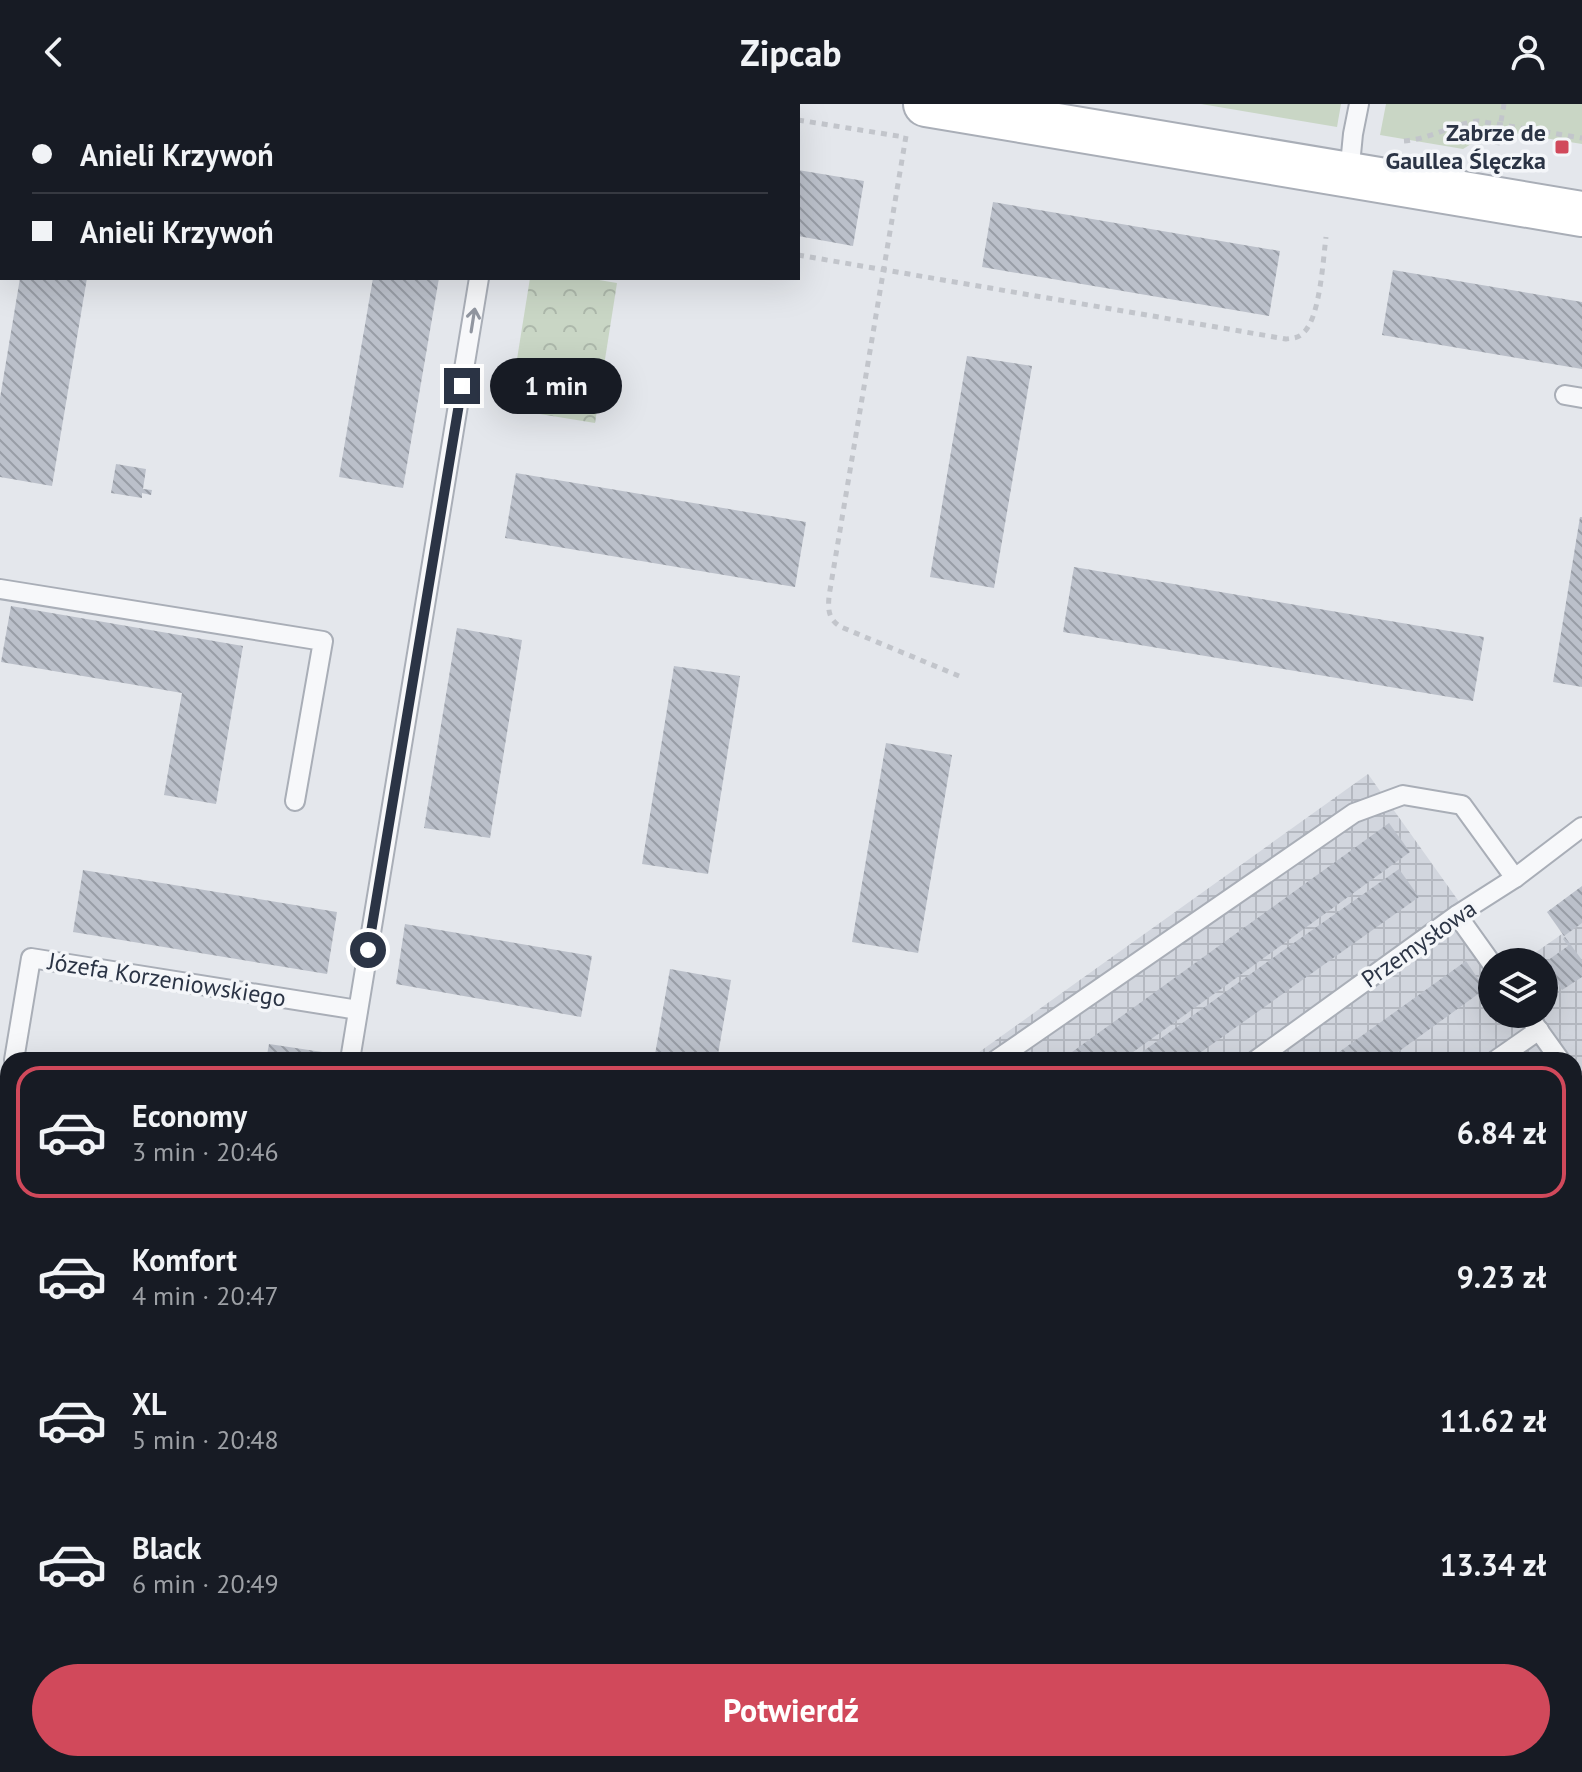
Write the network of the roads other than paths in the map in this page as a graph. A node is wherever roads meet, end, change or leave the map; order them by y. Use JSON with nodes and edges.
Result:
{"nodes":[{"id":1,"x":1359,"y":104,"type":"edge"},
{"id":2,"x":917,"y":115,"type":"edge"},
{"id":3,"x":1351,"y":154,"type":"junction"},
{"id":4,"x":1582,"y":214,"type":"edge"},
{"id":5,"x":479,"y":280,"type":"edge"},
{"id":6,"x":0,"y":589,"type":"edge"},
{"id":7,"x":295,"y":801,"type":"dead end"},
{"id":8,"x":1582,"y":827,"type":"edge"},
{"id":9,"x":1515,"y":878,"type":"junction"},
{"id":10,"x":1457,"y":915,"type":"junction"},
{"id":11,"x":1481,"y":948,"type":"edge"},
{"id":12,"x":358,"y":1010,"type":"junction"},
{"id":13,"x":1539,"y":1030,"type":"joint"},
{"id":14,"x":15,"y":1052,"type":"edge"},
{"id":15,"x":351,"y":1052,"type":"edge"},
{"id":16,"x":1008,"y":1052,"type":"edge"},
{"id":17,"x":1267,"y":1052,"type":"edge"},
{"id":18,"x":1507,"y":1052,"type":"edge"},
{"id":19,"x":1554,"y":1052,"type":"edge"}],
"edges":[{"from":1,"to":3,"type":"lane"},
{"from":2,"to":3,"type":"main road"},
{"from":3,"to":4,"type":"main road"},
{"from":12,"to":5,"type":"lane","one_way":true},
{"from":6,"to":7,"type":"lane"},
{"from":8,"to":9,"type":"lane","name":"Przemysłowa"},
{"from":9,"to":10,"type":"lane","name":"Przemysłowa"},
{"from":9,"to":16,"type":"lane"},
{"from":10,"to":11,"type":"lane"},
{"from":10,"to":17,"type":"lane","name":"Przemysłowa"},
{"from":12,"to":14,"type":"lane","name":"Józefa Korzeniowskiego"},
{"from":12,"to":15,"type":"lane"},
{"from":13,"to":18,"type":"lane"},
{"from":13,"to":19,"type":"lane"}]}
